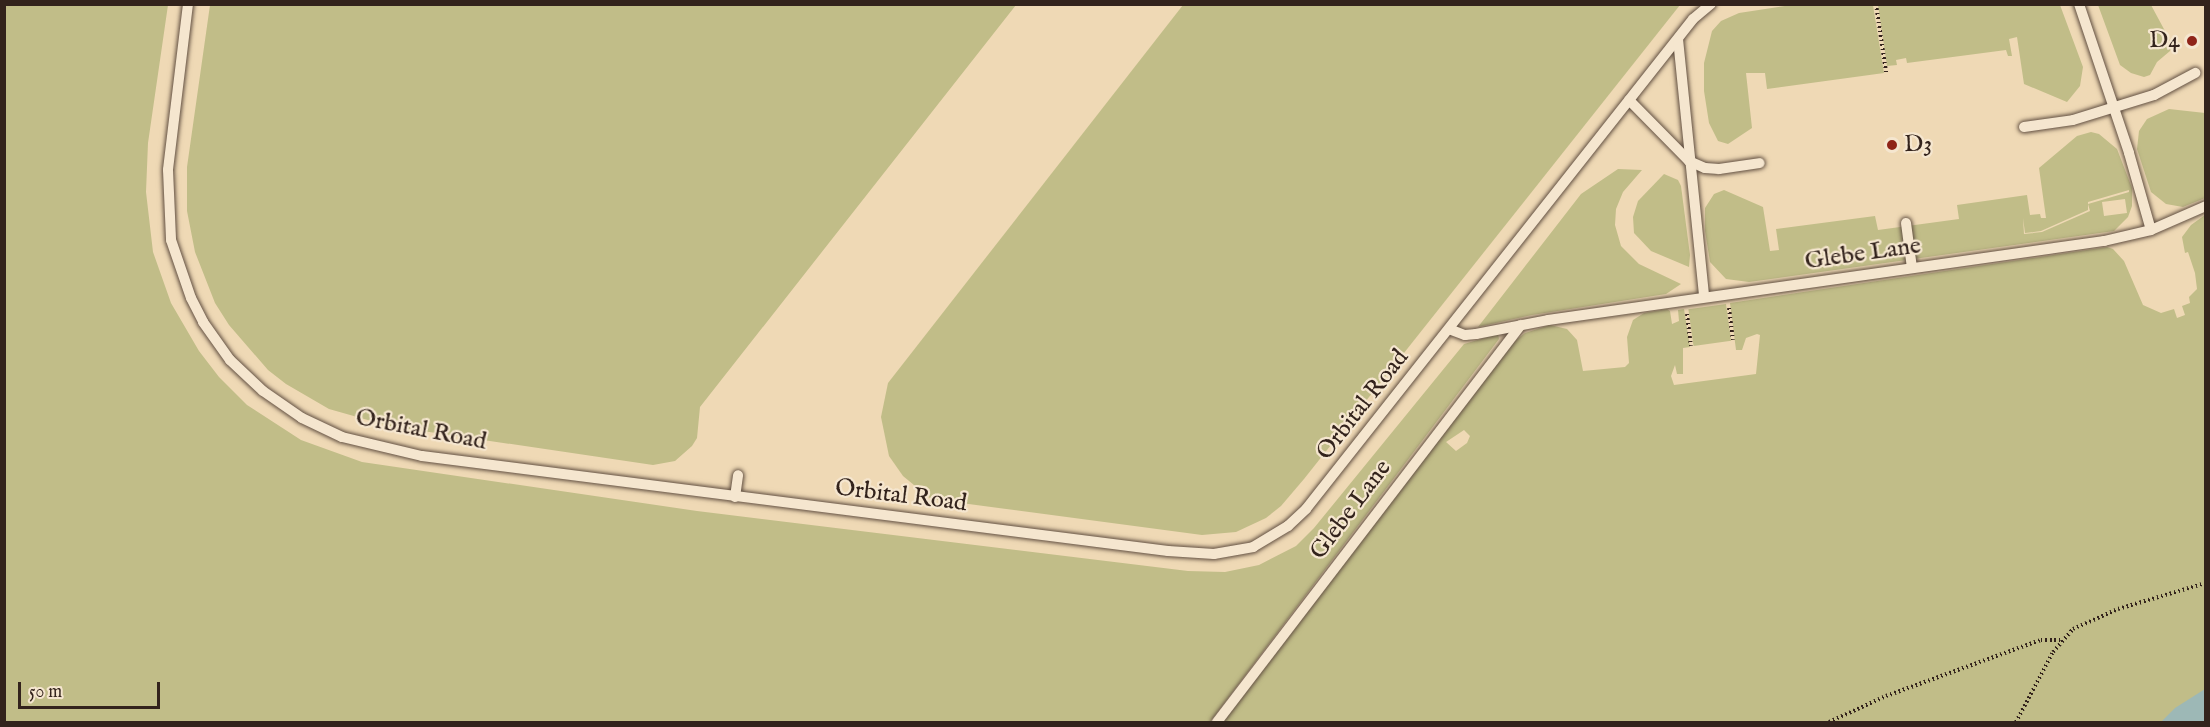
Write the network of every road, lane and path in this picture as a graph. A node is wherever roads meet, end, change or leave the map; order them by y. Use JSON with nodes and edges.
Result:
{"nodes":[{"id":1,"x":188,"y":4,"type":"edge"},
{"id":2,"x":1711,"y":4,"type":"edge"},
{"id":3,"x":1876,"y":4,"type":"edge"},
{"id":4,"x":2079,"y":4,"type":"edge"},
{"id":5,"x":1678,"y":39,"type":"junction"},
{"id":6,"x":1886,"y":72,"type":"dead end"},
{"id":7,"x":2195,"y":73,"type":"dead end"},
{"id":8,"x":1629,"y":100,"type":"junction"},
{"id":9,"x":2113,"y":108,"type":"junction"},
{"id":10,"x":2024,"y":127,"type":"dead end"},
{"id":11,"x":1689,"y":161,"type":"junction"},
{"id":12,"x":1761,"y":163,"type":"dead end"},
{"id":13,"x":2205,"y":206,"type":"edge"},
{"id":14,"x":1906,"y":223,"type":"dead end"},
{"id":15,"x":2151,"y":230,"type":"junction"},
{"id":16,"x":1912,"y":268,"type":"junction"},
{"id":17,"x":1727,"y":294,"type":"junction"},
{"id":18,"x":1704,"y":297,"type":"junction"},
{"id":19,"x":1685,"y":300,"type":"junction"},
{"id":20,"x":1521,"y":325,"type":"junction"},
{"id":21,"x":1449,"y":329,"type":"junction"},
{"id":22,"x":1733,"y":340,"type":"dead end"},
{"id":23,"x":1691,"y":346,"type":"dead end"},
{"id":24,"x":738,"y":475,"type":"dead end"},
{"id":25,"x":735,"y":496,"type":"junction"},
{"id":26,"x":2205,"y":583,"type":"edge"},
{"id":27,"x":2063,"y":640,"type":"junction"},
{"id":28,"x":1216,"y":723,"type":"edge"},
{"id":29,"x":1829,"y":723,"type":"edge"},
{"id":30,"x":2016,"y":723,"type":"edge"}],
"edges":[{"from":1,"to":25,"type":"lane","name":"Orbital Road"},
{"from":2,"to":5,"type":"lane","name":"Orbital Road"},
{"from":3,"to":6,"type":"path"},
{"from":4,"to":9,"type":"lane"},
{"from":5,"to":8,"type":"lane","name":"Orbital Road"},
{"from":5,"to":11,"type":"lane"},
{"from":7,"to":9,"type":"lane"},
{"from":8,"to":11,"type":"lane"},
{"from":8,"to":21,"type":"lane","name":"Orbital Road"},
{"from":9,"to":10,"type":"lane"},
{"from":9,"to":15,"type":"lane"},
{"from":11,"to":12,"type":"lane"},
{"from":11,"to":18,"type":"lane"},
{"from":13,"to":15,"type":"lane","name":"Glebe Lane"},
{"from":14,"to":16,"type":"lane"},
{"from":15,"to":16,"type":"lane","name":"Glebe Lane"},
{"from":16,"to":17,"type":"lane","name":"Glebe Lane"},
{"from":17,"to":18,"type":"lane","name":"Glebe Lane"},
{"from":17,"to":22,"type":"path"},
{"from":18,"to":19,"type":"lane","name":"Glebe Lane"},
{"from":19,"to":20,"type":"lane","name":"Glebe Lane"},
{"from":19,"to":23,"type":"path"},
{"from":20,"to":21,"type":"lane","name":"Glebe Lane"},
{"from":20,"to":28,"type":"lane","name":"Glebe Lane"},
{"from":21,"to":25,"type":"lane","name":"Orbital Road"},
{"from":24,"to":25,"type":"lane"},
{"from":26,"to":27,"type":"path"},
{"from":27,"to":29,"type":"path"},
{"from":27,"to":30,"type":"path"}]}
